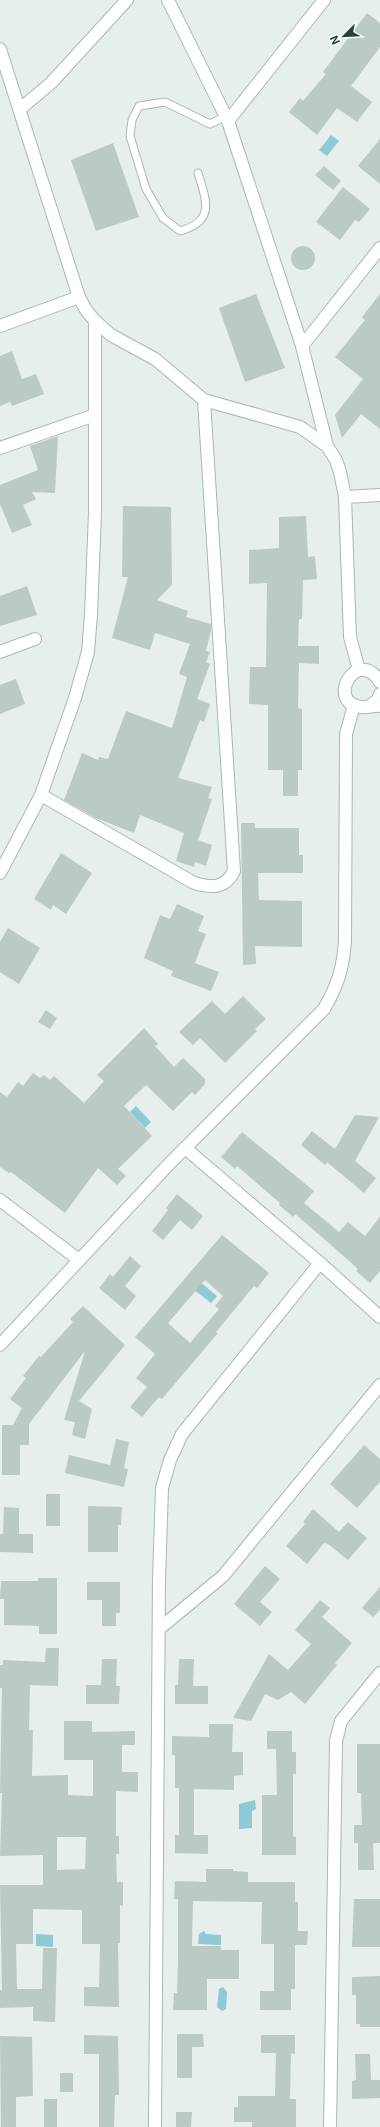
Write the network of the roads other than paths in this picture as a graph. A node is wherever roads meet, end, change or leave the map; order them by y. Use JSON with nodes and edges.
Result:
{"nodes":[{"id":1,"x":127,"y":0,"type":"edge"},
{"id":2,"x":168,"y":0,"type":"edge"},
{"id":3,"x":324,"y":0,"type":"edge"},
{"id":4,"x":0,"y":49,"type":"edge"},
{"id":5,"x":20,"y":109,"type":"junction"},
{"id":6,"x":227,"y":119,"type":"junction"},
{"id":7,"x":198,"y":174,"type":"dead end"},
{"id":8,"x":380,"y":248,"type":"edge"},
{"id":9,"x":80,"y":298,"type":"junction"},
{"id":10,"x":95,"y":321,"type":"junction"},
{"id":11,"x":0,"y":326,"type":"edge"},
{"id":12,"x":302,"y":346,"type":"junction"},
{"id":13,"x":204,"y":400,"type":"junction"},
{"id":14,"x":95,"y":415,"type":"junction"},
{"id":15,"x":327,"y":446,"type":"junction"},
{"id":16,"x":0,"y":448,"type":"edge"},
{"id":17,"x":380,"y":495,"type":"edge"},
{"id":18,"x":345,"y":497,"type":"junction"},
{"id":19,"x":35,"y":639,"type":"dead end"},
{"id":20,"x":0,"y":652,"type":"edge"},
{"id":21,"x":360,"y":670,"type":"junction"},
{"id":22,"x":380,"y":682,"type":"edge"},
{"id":23,"x":380,"y":694,"type":"edge"},
{"id":24,"x":354,"y":704,"type":"junction"},
{"id":25,"x":375,"y":706,"type":"edge"},
{"id":26,"x":41,"y":795,"type":"junction"},
{"id":27,"x":0,"y":873,"type":"edge"},
{"id":28,"x":185,"y":1148,"type":"junction"},
{"id":29,"x":0,"y":1200,"type":"edge"},
{"id":30,"x":79,"y":1260,"type":"junction"},
{"id":31,"x":320,"y":1263,"type":"junction"},
{"id":32,"x":380,"y":1317,"type":"edge"},
{"id":33,"x":0,"y":1345,"type":"edge"},
{"id":34,"x":380,"y":1385,"type":"edge"},
{"id":35,"x":159,"y":1629,"type":"junction"},
{"id":36,"x":380,"y":1673,"type":"edge"},
{"id":37,"x":156,"y":2127,"type":"edge"},
{"id":38,"x":330,"y":2127,"type":"edge"}],
"edges":[{"from":1,"to":5,"type":"street"},
{"from":2,"to":6,"type":"street"},
{"from":3,"to":6,"type":"street"},
{"from":4,"to":5,"type":"street"},
{"from":5,"to":9,"type":"street"},
{"from":6,"to":7,"type":"lane"},
{"from":6,"to":12,"type":"street"},
{"from":8,"to":12,"type":"street"},
{"from":9,"to":10,"type":"street"},
{"from":9,"to":11,"type":"street"},
{"from":10,"to":13,"type":"street"},
{"from":10,"to":14,"type":"street"},
{"from":12,"to":15,"type":"street"},
{"from":13,"to":15,"type":"street"},
{"from":13,"to":26,"type":"street"},
{"from":14,"to":16,"type":"street"},
{"from":14,"to":26,"type":"street"},
{"from":15,"to":18,"type":"street"},
{"from":17,"to":18,"type":"street"},
{"from":18,"to":21,"type":"street"},
{"from":19,"to":20,"type":"street"},
{"from":21,"to":22,"type":"street"},
{"from":21,"to":24,"type":"street"},
{"from":23,"to":25,"type":"street"},
{"from":24,"to":25,"type":"street"},
{"from":24,"to":28,"type":"street"},
{"from":26,"to":27,"type":"street"},
{"from":28,"to":30,"type":"street"},
{"from":28,"to":31,"type":"street"},
{"from":29,"to":30,"type":"street"},
{"from":30,"to":33,"type":"street"},
{"from":31,"to":32,"type":"street"},
{"from":31,"to":35,"type":"street"},
{"from":34,"to":35,"type":"street"},
{"from":35,"to":37,"type":"street"},
{"from":36,"to":38,"type":"street"}]}
